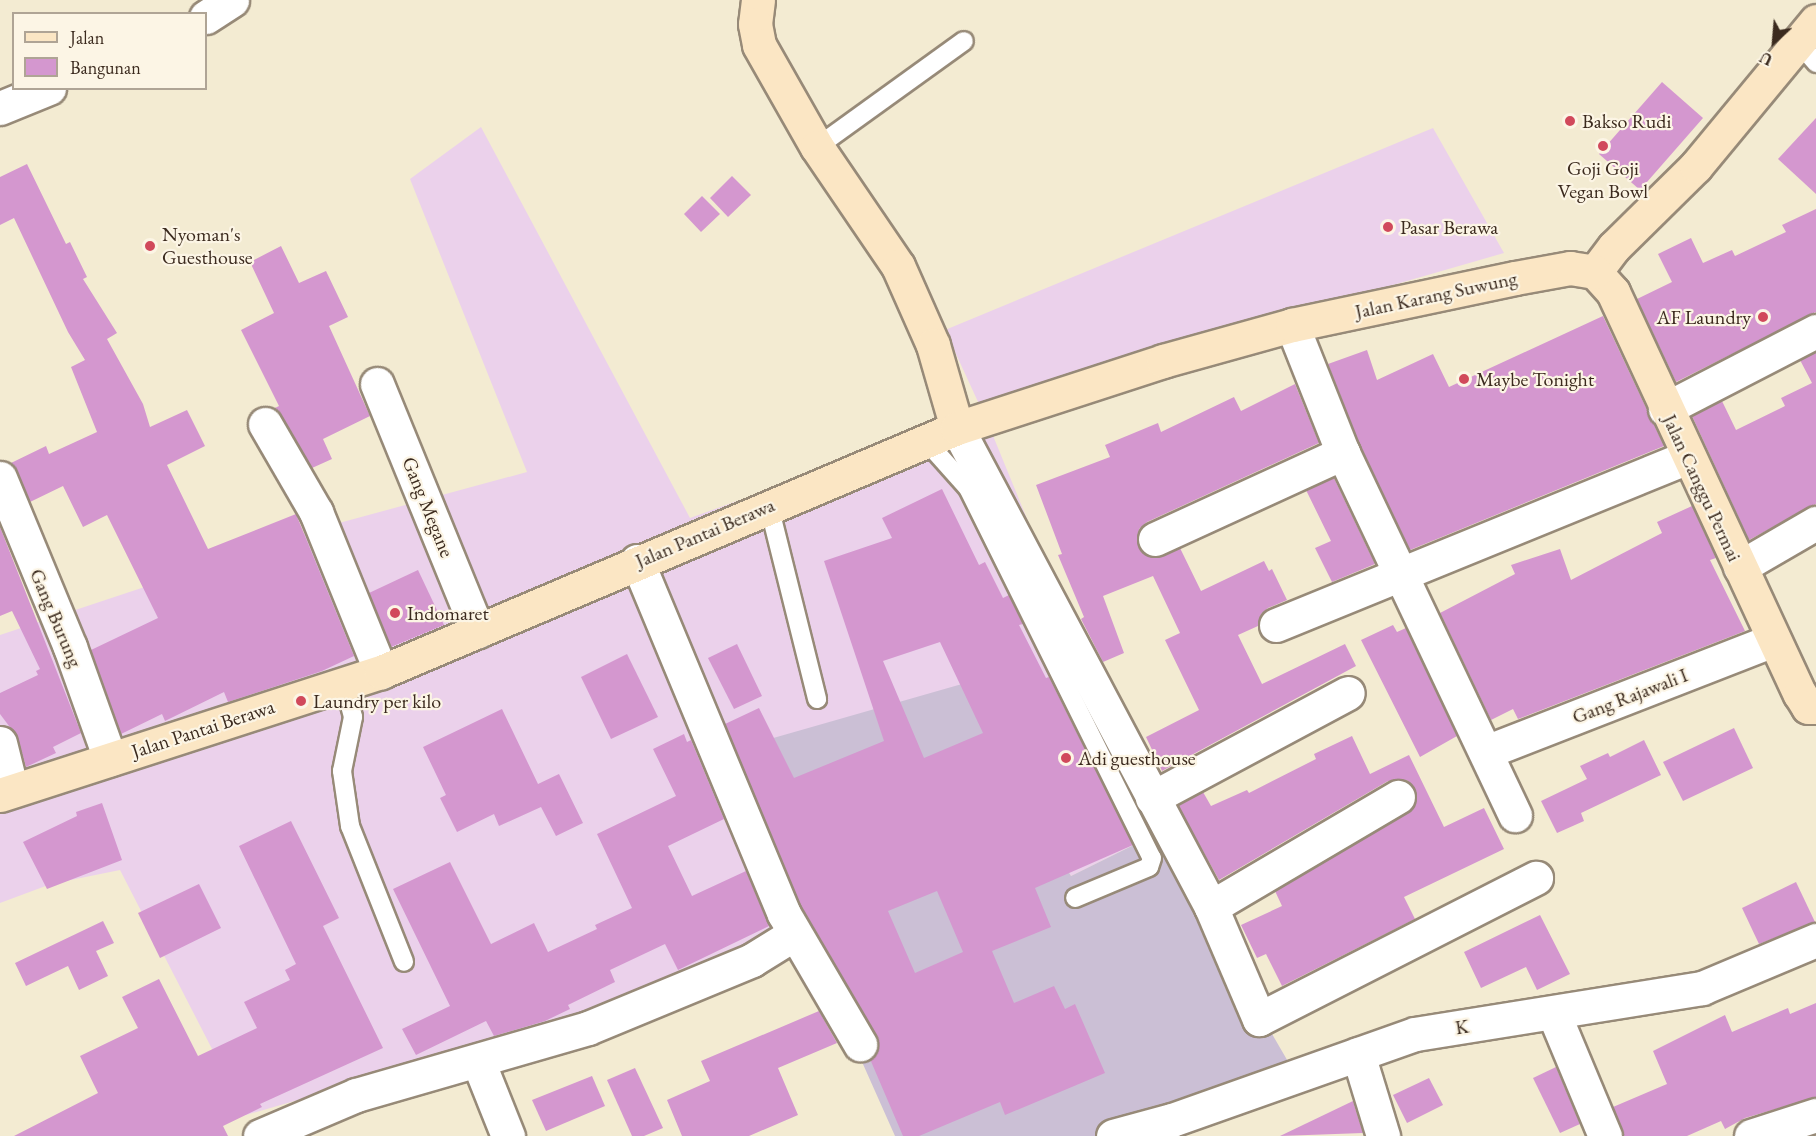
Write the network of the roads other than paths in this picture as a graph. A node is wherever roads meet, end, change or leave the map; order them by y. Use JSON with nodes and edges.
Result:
{"nodes":[{"id":1,"x":232,"y":0,"type":"edge"},
{"id":2,"x":758,"y":0,"type":"edge"},
{"id":3,"x":207,"y":16,"type":"edge"},
{"id":4,"x":964,"y":41,"type":"dead end"},
{"id":5,"x":1810,"y":42,"type":"edge"},
{"id":6,"x":44,"y":90,"type":"edge"},
{"id":7,"x":0,"y":108,"type":"edge"},
{"id":8,"x":818,"y":147,"type":"junction"},
{"id":9,"x":1595,"y":272,"type":"junction"},
{"id":10,"x":1292,"y":325,"type":"junction"},
{"id":11,"x":1816,"y":332,"type":"edge"},
{"id":12,"x":378,"y":384,"type":"dead end"},
{"id":13,"x":1665,"y":409,"type":"junction"},
{"id":14,"x":265,"y":424,"type":"dead end"},
{"id":15,"x":957,"y":428,"type":"junction"},
{"id":16,"x":926,"y":441,"type":"junction"},
{"id":17,"x":1344,"y":453,"type":"junction"},
{"id":18,"x":1688,"y":458,"type":"junction"},
{"id":19,"x":0,"y":478,"type":"edge"},
{"id":20,"x":769,"y":506,"type":"junction"},
{"id":21,"x":1816,"y":523,"type":"edge"},
{"id":22,"x":1155,"y":539,"type":"dead end"},
{"id":23,"x":637,"y":561,"type":"junction"},
{"id":24,"x":1740,"y":567,"type":"junction"},
{"id":25,"x":1402,"y":575,"type":"junction"},
{"id":26,"x":1276,"y":625,"type":"dead end"},
{"id":27,"x":478,"y":631,"type":"junction"},
{"id":28,"x":1773,"y":640,"type":"junction"},
{"id":29,"x":381,"y":672,"type":"junction"},
{"id":30,"x":344,"y":683,"type":"junction"},
{"id":31,"x":1348,"y":693,"type":"dead end"},
{"id":32,"x":817,"y":699,"type":"dead end"},
{"id":33,"x":1813,"y":713,"type":"edge"},
{"id":34,"x":0,"y":743,"type":"edge"},
{"id":35,"x":1486,"y":752,"type":"junction"},
{"id":36,"x":110,"y":759,"type":"junction"},
{"id":37,"x":6,"y":793,"type":"edge"},
{"id":38,"x":1398,"y":797,"type":"dead end"},
{"id":39,"x":1152,"y":798,"type":"junction"},
{"id":40,"x":1515,"y":815,"type":"dead end"},
{"id":41,"x":1536,"y":878,"type":"dead end"},
{"id":42,"x":1075,"y":898,"type":"dead end"},
{"id":43,"x":1211,"y":907,"type":"junction"},
{"id":44,"x":794,"y":934,"type":"junction"},
{"id":45,"x":1816,"y":940,"type":"edge"},
{"id":46,"x":404,"y":962,"type":"dead end"},
{"id":47,"x":1554,"y":1014,"type":"junction"},
{"id":48,"x":860,"y":1044,"type":"dead end"},
{"id":49,"x":1358,"y":1054,"type":"junction"},
{"id":50,"x":478,"y":1061,"type":"junction"},
{"id":51,"x":1816,"y":1116,"type":"edge"},
{"id":52,"x":1175,"y":1128,"type":"edge"},
{"id":53,"x":260,"y":1136,"type":"edge"},
{"id":54,"x":508,"y":1136,"type":"edge"},
{"id":55,"x":1113,"y":1136,"type":"edge"},
{"id":56,"x":1383,"y":1136,"type":"edge"},
{"id":57,"x":1605,"y":1136,"type":"edge"},
{"id":58,"x":1751,"y":1136,"type":"edge"}],
"edges":[{"from":1,"to":3,"type":"street"},
{"from":2,"to":8,"type":"street"},
{"from":4,"to":8,"type":"lane"},
{"from":5,"to":9,"type":"street"},
{"from":6,"to":7,"type":"street"},
{"from":8,"to":15,"type":"street"},
{"from":9,"to":10,"type":"street","name":"Jalan Karang Suwung"},
{"from":9,"to":13,"type":"street","name":"Jalan Canggu Permai"},
{"from":10,"to":15,"type":"street","name":"Jalan Karang Suwung"},
{"from":10,"to":17,"type":"street"},
{"from":11,"to":13,"type":"street"},
{"from":12,"to":27,"type":"street","name":"Gang Megane"},
{"from":13,"to":18,"type":"street","name":"Jalan Canggu Permai"},
{"from":14,"to":29,"type":"street"},
{"from":15,"to":16,"type":"street","name":"Jalan Pantai Berawa"},
{"from":15,"to":39,"type":"street"},
{"from":16,"to":20,"type":"street","name":"Jalan Pantai Berawa"},
{"from":16,"to":42,"type":"lane"},
{"from":17,"to":22,"type":"street"},
{"from":17,"to":25,"type":"street"},
{"from":18,"to":24,"type":"street","name":"Jalan Canggu Permai"},
{"from":18,"to":25,"type":"street"},
{"from":19,"to":36,"type":"street","name":"Gang Burung"},
{"from":20,"to":23,"type":"street","name":"Jalan Pantai Berawa"},
{"from":20,"to":32,"type":"lane"},
{"from":21,"to":24,"type":"street"},
{"from":23,"to":27,"type":"street","name":"Jalan Pantai Berawa"},
{"from":23,"to":44,"type":"street"},
{"from":24,"to":28,"type":"street","name":"Jalan Canggu Permai"},
{"from":25,"to":26,"type":"street"},
{"from":25,"to":35,"type":"street"},
{"from":27,"to":29,"type":"street","name":"Jalan Pantai Berawa"},
{"from":28,"to":33,"type":"street","name":"Jalan Canggu Permai"},
{"from":28,"to":35,"type":"street","name":"Gang Rajawali I"},
{"from":29,"to":30,"type":"street","name":"Jalan Pantai Berawa"},
{"from":30,"to":36,"type":"street","name":"Jalan Pantai Berawa"},
{"from":30,"to":46,"type":"lane"},
{"from":31,"to":39,"type":"street"},
{"from":34,"to":37,"type":"street"},
{"from":35,"to":40,"type":"street"},
{"from":36,"to":37,"type":"street","name":"Jalan Pantai Berawa"},
{"from":38,"to":43,"type":"street"},
{"from":39,"to":43,"type":"street"},
{"from":41,"to":43,"type":"street"},
{"from":44,"to":48,"type":"street"},
{"from":44,"to":50,"type":"street"},
{"from":45,"to":47,"type":"street","name":"K"},
{"from":47,"to":49,"type":"street","name":"K"},
{"from":47,"to":57,"type":"street"},
{"from":49,"to":52,"type":"street","name":"K"},
{"from":49,"to":56,"type":"street"},
{"from":50,"to":53,"type":"street"},
{"from":50,"to":54,"type":"street"},
{"from":51,"to":58,"type":"street"},
{"from":52,"to":55,"type":"street","name":"K"}]}
